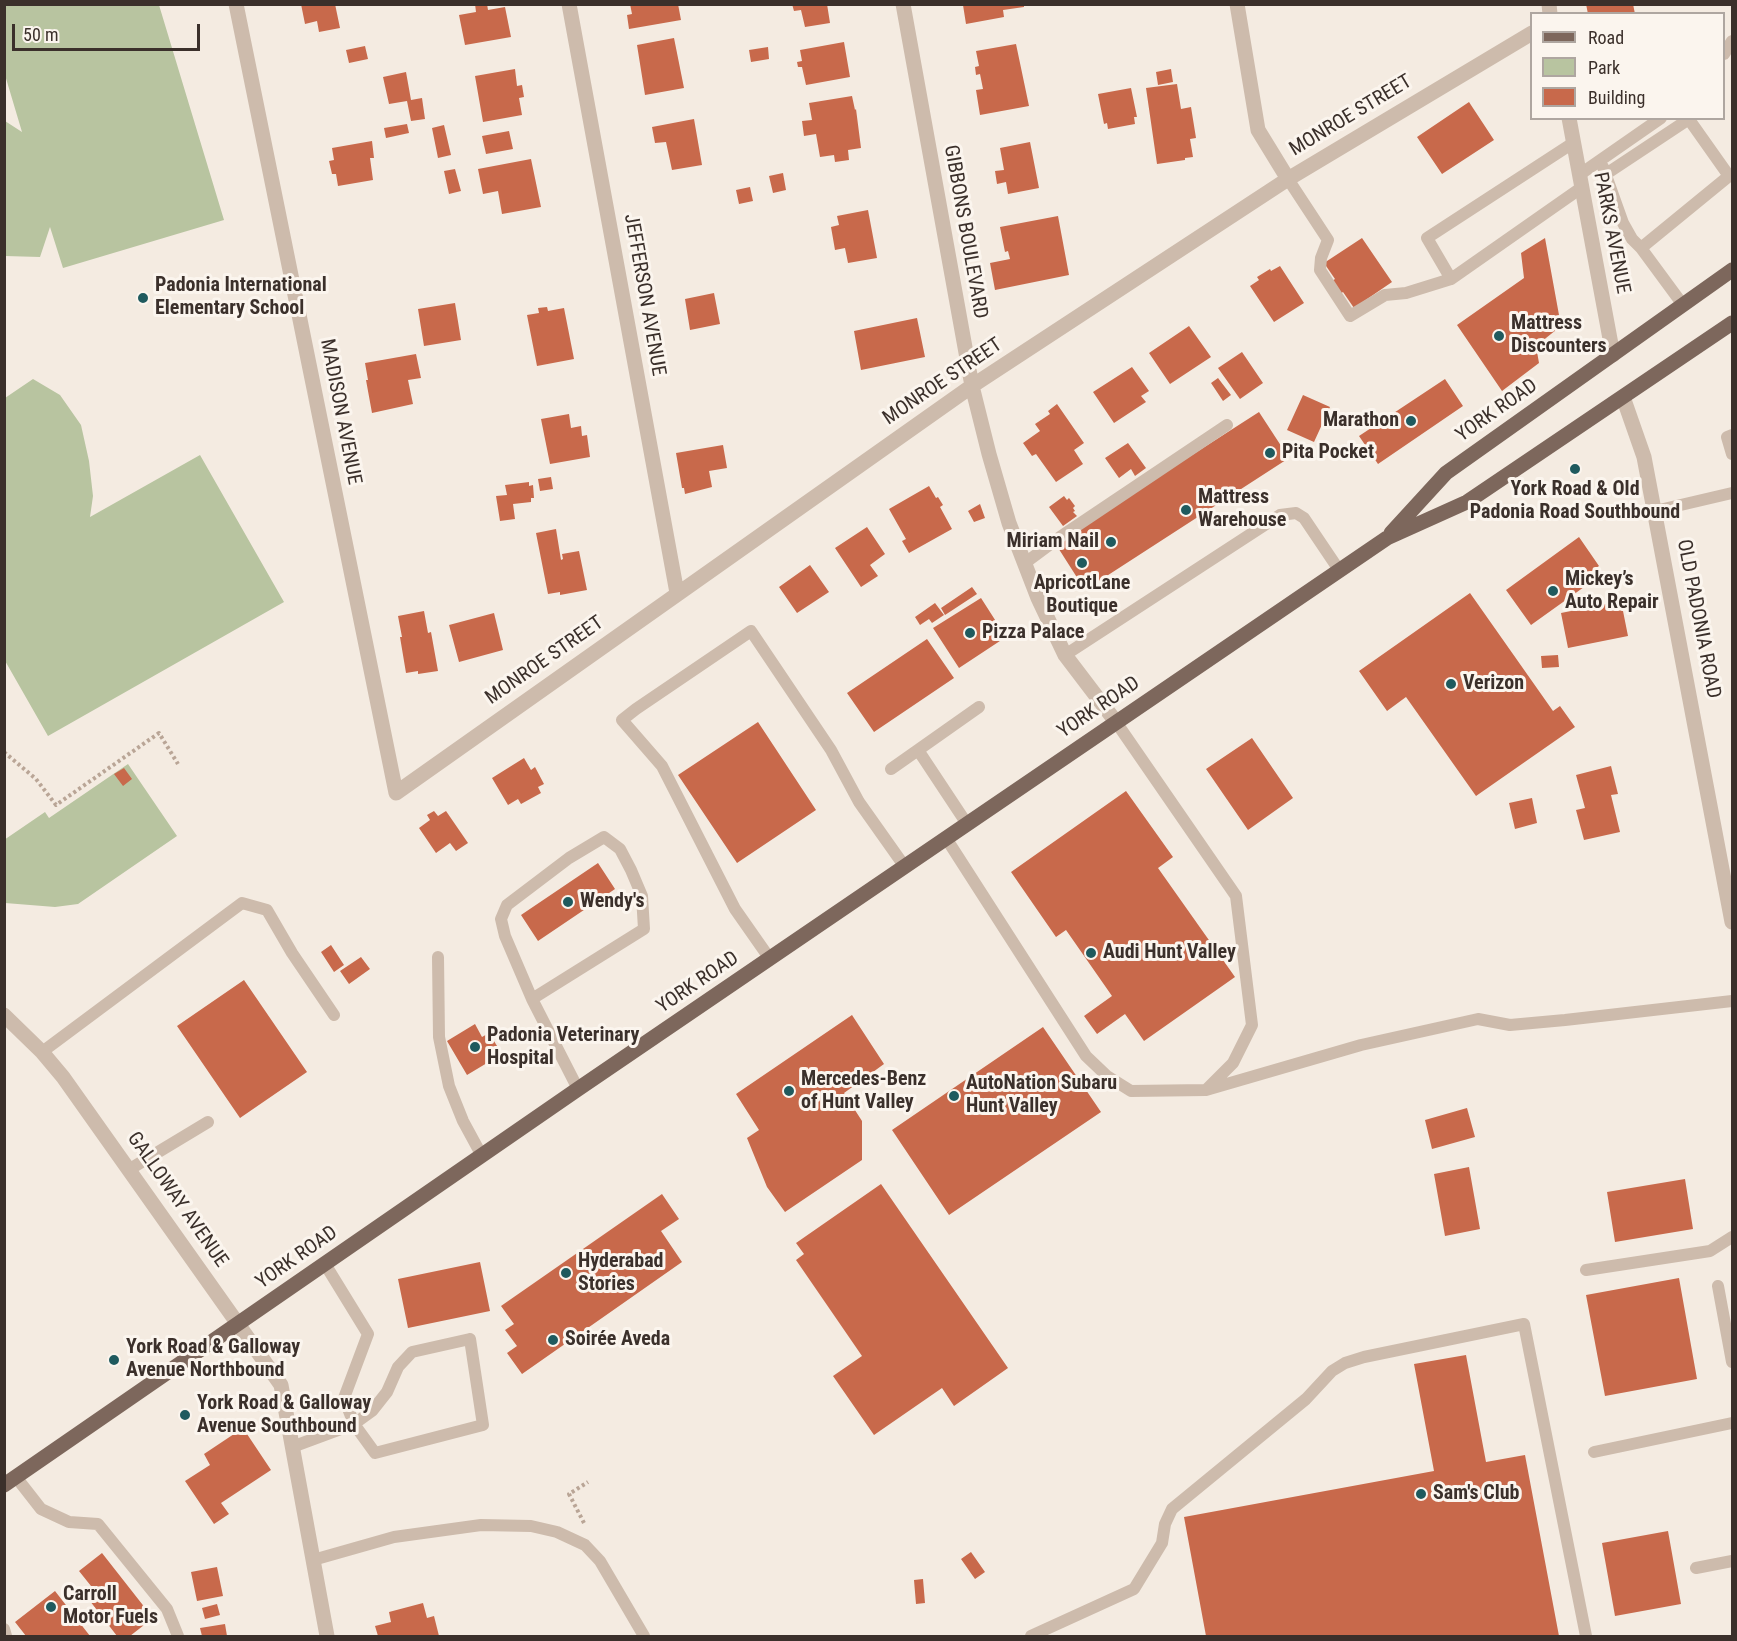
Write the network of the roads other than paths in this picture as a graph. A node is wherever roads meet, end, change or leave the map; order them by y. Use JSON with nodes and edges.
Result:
{"nodes":[{"id":1,"x":236,"y":4,"type":"edge"},
{"id":2,"x":569,"y":4,"type":"edge"},
{"id":3,"x":903,"y":4,"type":"edge"},
{"id":4,"x":1237,"y":4,"type":"edge"},
{"id":5,"x":1530,"y":34,"type":"edge"},
{"id":6,"x":1569,"y":120,"type":"edge"},
{"id":7,"x":1658,"y":120,"type":"edge"},
{"id":8,"x":1687,"y":120,"type":"edge"},
{"id":9,"x":1689,"y":120,"type":"edge"},
{"id":10,"x":1573,"y":143,"type":"junction"},
{"id":11,"x":1601,"y":160,"type":"junction"},
{"id":12,"x":1606,"y":174,"type":"junction"},
{"id":13,"x":1288,"y":178,"type":"junction"},
{"id":14,"x":1580,"y":182,"type":"junction"},
{"id":15,"x":1641,"y":248,"type":"junction"},
{"id":16,"x":1732,"y":270,"type":"edge"},
{"id":17,"x":1451,"y":279,"type":"junction"},
{"id":18,"x":1683,"y":305,"type":"junction"},
{"id":19,"x":1732,"y":323,"type":"edge"},
{"id":20,"x":1612,"y":355,"type":"junction"},
{"id":21,"x":972,"y":386,"type":"junction"},
{"id":22,"x":1623,"y":397,"type":"junction"},
{"id":23,"x":1227,"y":425,"type":"dead end"},
{"id":24,"x":1732,"y":435,"type":"edge"},
{"id":25,"x":1732,"y":454,"type":"edge"},
{"id":26,"x":1732,"y":493,"type":"edge"},
{"id":27,"x":1655,"y":511,"type":"junction"},
{"id":28,"x":1387,"y":538,"type":"junction"},
{"id":29,"x":1025,"y":563,"type":"junction"},
{"id":30,"x":1339,"y":570,"type":"junction"},
{"id":31,"x":677,"y":593,"type":"junction"},
{"id":32,"x":1065,"y":655,"type":"junction"},
{"id":33,"x":979,"y":707,"type":"dead end"},
{"id":34,"x":1116,"y":722,"type":"junction"},
{"id":35,"x":918,"y":750,"type":"junction"},
{"id":36,"x":891,"y":769,"type":"dead end"},
{"id":37,"x":396,"y":793,"type":"joint"},
{"id":38,"x":967,"y":824,"type":"junction"},
{"id":39,"x":946,"y":838,"type":"junction"},
{"id":40,"x":905,"y":867,"type":"junction"},
{"id":41,"x":1732,"y":922,"type":"edge"},
{"id":42,"x":438,"y":957,"type":"dead end"},
{"id":43,"x":770,"y":959,"type":"junction"},
{"id":44,"x":532,"y":999,"type":"junction"},
{"id":45,"x":1732,"y":1001,"type":"edge"},
{"id":46,"x":4,"y":1015,"type":"edge"},
{"id":47,"x":334,"y":1016,"type":"dead end"},
{"id":48,"x":42,"y":1053,"type":"junction"},
{"id":49,"x":578,"y":1089,"type":"junction"},
{"id":50,"x":1206,"y":1090,"type":"junction"},
{"id":51,"x":208,"y":1122,"type":"dead end"},
{"id":52,"x":482,"y":1156,"type":"junction"},
{"id":53,"x":130,"y":1169,"type":"junction"},
{"id":54,"x":1732,"y":1237,"type":"edge"},
{"id":55,"x":325,"y":1264,"type":"junction"},
{"id":56,"x":1586,"y":1270,"type":"dead end"},
{"id":57,"x":1718,"y":1286,"type":"dead end"},
{"id":58,"x":238,"y":1324,"type":"junction"},
{"id":59,"x":1732,"y":1362,"type":"edge"},
{"id":60,"x":1732,"y":1423,"type":"edge"},
{"id":61,"x":354,"y":1424,"type":"junction"},
{"id":62,"x":292,"y":1447,"type":"junction"},
{"id":63,"x":1593,"y":1452,"type":"dead end"},
{"id":64,"x":10,"y":1481,"type":"edge"},
{"id":65,"x":313,"y":1560,"type":"junction"},
{"id":66,"x":1732,"y":1561,"type":"edge"},
{"id":67,"x":1696,"y":1568,"type":"dead end"},
{"id":68,"x":4,"y":1629,"type":"edge"},
{"id":69,"x":6,"y":1636,"type":"edge"},
{"id":70,"x":178,"y":1636,"type":"edge"},
{"id":71,"x":327,"y":1636,"type":"edge"},
{"id":72,"x":644,"y":1636,"type":"edge"},
{"id":73,"x":1031,"y":1636,"type":"edge"},
{"id":74,"x":1586,"y":1636,"type":"edge"}],
"edges":[{"from":1,"to":37,"type":"street","name":"MADISON AVENUE"},
{"from":2,"to":31,"type":"street","name":"JEFFERSON AVENUE"},
{"from":3,"to":21,"type":"street","name":"GIBBONS BOULEVARD"},
{"from":4,"to":13,"type":"street"},
{"from":5,"to":13,"type":"street","name":"MONROE STREET"},
{"from":6,"to":10,"type":"street","name":"PARKS AVENUE"},
{"from":7,"to":11,"type":"lane"},
{"from":8,"to":12,"type":"lane"},
{"from":9,"to":15,"type":"lane"},
{"from":10,"to":14,"type":"street","name":"PARKS AVENUE"},
{"from":10,"to":17,"type":"lane"},
{"from":11,"to":12,"type":"lane"},
{"from":11,"to":14,"type":"lane"},
{"from":12,"to":15,"type":"lane"},
{"from":13,"to":17,"type":"lane"},
{"from":13,"to":21,"type":"street","name":"MONROE STREET"},
{"from":14,"to":17,"type":"lane"},
{"from":14,"to":20,"type":"street","name":"PARKS AVENUE"},
{"from":15,"to":18,"type":"lane"},
{"from":16,"to":18,"type":"main road","name":"YORK ROAD"},
{"from":18,"to":20,"type":"main road","name":"YORK ROAD"},
{"from":19,"to":22,"type":"main road","name":"YORK ROAD"},
{"from":20,"to":28,"type":"main road","name":"YORK ROAD"},
{"from":21,"to":29,"type":"street","name":"GIBBONS BOULEVARD"},
{"from":21,"to":31,"type":"street","name":"MONROE STREET"},
{"from":22,"to":27,"type":"street","name":"OLD PADONIA ROAD"},
{"from":22,"to":28,"type":"main road","name":"YORK ROAD"},
{"from":23,"to":29,"type":"lane"},
{"from":24,"to":25,"type":"lane"},
{"from":26,"to":27,"type":"lane"},
{"from":27,"to":41,"type":"street","name":"OLD PADONIA ROAD"},
{"from":28,"to":30,"type":"main road","name":"YORK ROAD"},
{"from":29,"to":32,"type":"street","name":"GIBBONS BOULEVARD"},
{"from":30,"to":32,"type":"lane"},
{"from":30,"to":34,"type":"main road","name":"YORK ROAD"},
{"from":31,"to":37,"type":"street","name":"MONROE STREET"},
{"from":32,"to":34,"type":"street","name":"GIBBONS BOULEVARD"},
{"from":33,"to":35,"type":"lane"},
{"from":34,"to":38,"type":"main road","name":"YORK ROAD"},
{"from":34,"to":50,"type":"lane"},
{"from":35,"to":36,"type":"lane"},
{"from":35,"to":38,"type":"lane"},
{"from":38,"to":39,"type":"main road","name":"YORK ROAD"},
{"from":39,"to":40,"type":"main road","name":"YORK ROAD"},
{"from":39,"to":50,"type":"lane"},
{"from":40,"to":43,"type":"main road","name":"YORK ROAD"},
{"from":40,"to":43,"type":"lane"},
{"from":42,"to":52,"type":"lane"},
{"from":43,"to":49,"type":"main road","name":"YORK ROAD"},
{"from":44,"to":44,"type":"lane"},
{"from":44,"to":49,"type":"lane"},
{"from":45,"to":50,"type":"lane"},
{"from":46,"to":48,"type":"street","name":"GALLOWAY AVENUE"},
{"from":47,"to":48,"type":"lane"},
{"from":48,"to":53,"type":"street","name":"GALLOWAY AVENUE"},
{"from":49,"to":52,"type":"main road","name":"YORK ROAD"},
{"from":51,"to":53,"type":"lane"},
{"from":52,"to":55,"type":"main road","name":"YORK ROAD"},
{"from":53,"to":58,"type":"street","name":"GALLOWAY AVENUE"},
{"from":54,"to":56,"type":"lane"},
{"from":55,"to":58,"type":"main road","name":"YORK ROAD"},
{"from":55,"to":61,"type":"lane"},
{"from":57,"to":59,"type":"lane"},
{"from":58,"to":62,"type":"street","name":"GALLOWAY AVENUE"},
{"from":58,"to":64,"type":"main road","name":"YORK ROAD"},
{"from":60,"to":63,"type":"lane"},
{"from":61,"to":61,"type":"lane"},
{"from":61,"to":62,"type":"lane"},
{"from":62,"to":65,"type":"street","name":"GALLOWAY AVENUE"},
{"from":64,"to":70,"type":"lane"},
{"from":65,"to":71,"type":"street","name":"GALLOWAY AVENUE"},
{"from":65,"to":72,"type":"lane"},
{"from":66,"to":67,"type":"lane"},
{"from":68,"to":69,"type":"lane"},
{"from":73,"to":74,"type":"lane"}]}
